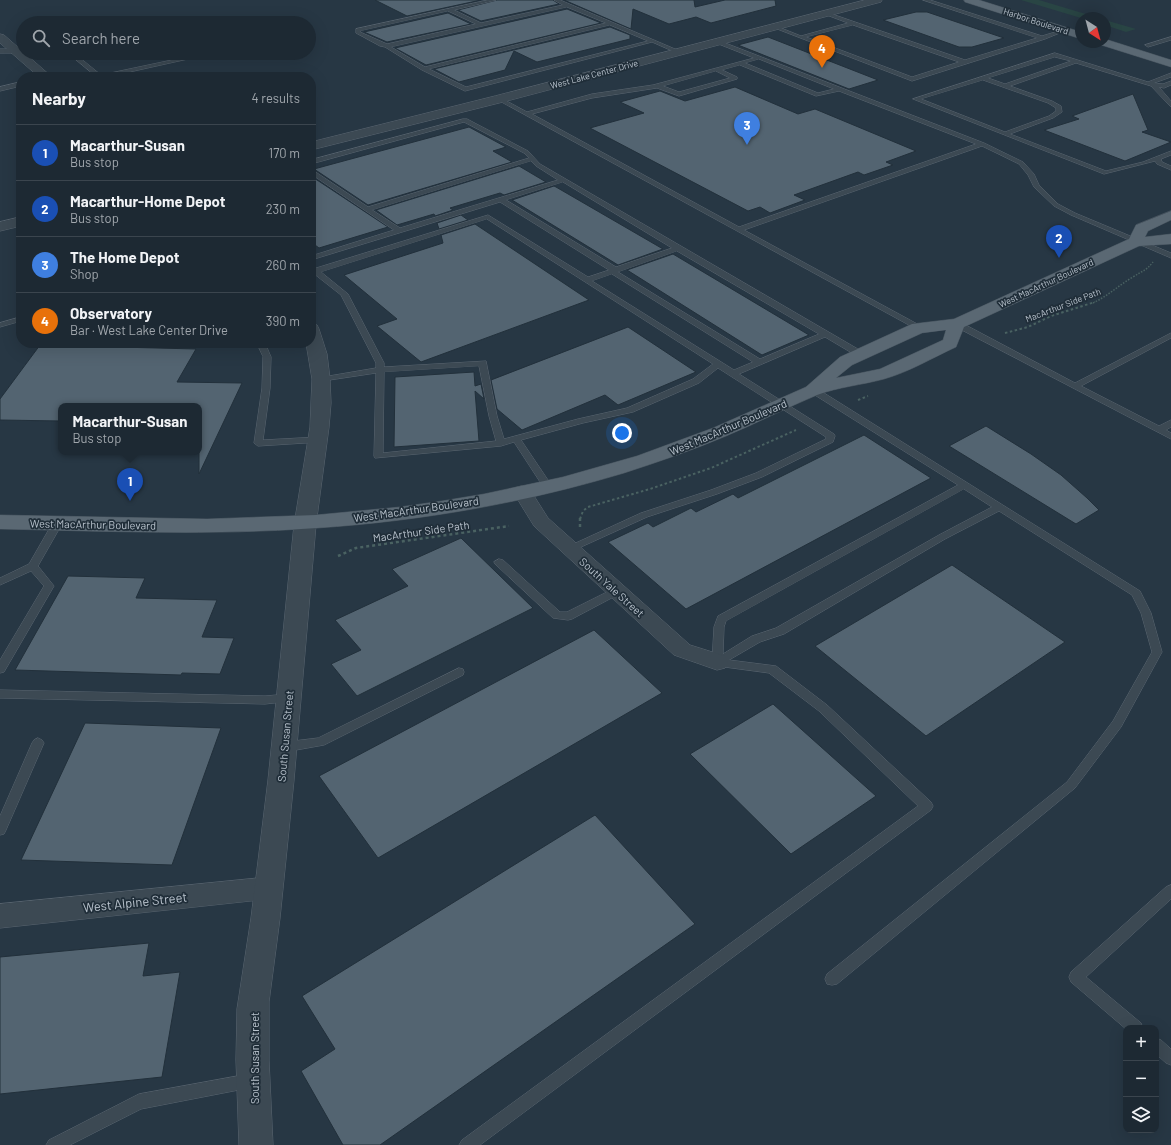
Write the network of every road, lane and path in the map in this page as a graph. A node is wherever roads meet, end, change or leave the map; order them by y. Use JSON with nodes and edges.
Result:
{"nodes":[{"id":1,"x":494,"y":0,"type":"edge"},
{"id":2,"x":556,"y":0,"type":"edge"},
{"id":3,"x":877,"y":0,"type":"edge"},
{"id":4,"x":925,"y":0,"type":"edge"},
{"id":5,"x":969,"y":0,"type":"edge"},
{"id":6,"x":998,"y":0,"type":"edge"},
{"id":7,"x":568,"y":5,"type":"junction"},
{"id":8,"x":449,"y":10,"type":"junction"},
{"id":9,"x":826,"y":13,"type":"junction"},
{"id":10,"x":853,"y":23,"type":"junction"},
{"id":11,"x":1075,"y":23,"type":"edge"},
{"id":12,"x":611,"y":24,"type":"junction"},
{"id":13,"x":481,"y":25,"type":"junction"},
{"id":14,"x":774,"y":27,"type":"junction"},
{"id":15,"x":1065,"y":30,"type":"junction"},
{"id":16,"x":1075,"y":34,"type":"edge"},
{"id":17,"x":1111,"y":34,"type":"edge"},
{"id":18,"x":0,"y":37,"type":"edge"},
{"id":19,"x":802,"y":38,"type":"junction"},
{"id":20,"x":1043,"y":38,"type":"junction"},
{"id":21,"x":1171,"y":38,"type":"edge"},
{"id":22,"x":652,"y":41,"type":"junction"},
{"id":23,"x":718,"y":42,"type":"junction"},
{"id":24,"x":1111,"y":45,"type":"edge"},
{"id":25,"x":1148,"y":45,"type":"junction"},
{"id":26,"x":387,"y":46,"type":"junction"},
{"id":27,"x":16,"y":50,"type":"edge"},
{"id":28,"x":1163,"y":50,"type":"dead end"},
{"id":29,"x":0,"y":51,"type":"edge"},
{"id":30,"x":16,"y":52,"type":"edge"},
{"id":31,"x":678,"y":52,"type":"junction"},
{"id":32,"x":758,"y":58,"type":"junction"},
{"id":33,"x":28,"y":60,"type":"edge"},
{"id":34,"x":80,"y":60,"type":"edge"},
{"id":35,"x":179,"y":60,"type":"edge"},
{"id":36,"x":1076,"y":61,"type":"junction"},
{"id":37,"x":964,"y":62,"type":"junction"},
{"id":38,"x":740,"y":63,"type":"junction"},
{"id":39,"x":1171,"y":64,"type":"edge"},
{"id":40,"x":424,"y":69,"type":"junction"},
{"id":41,"x":716,"y":69,"type":"junction"},
{"id":42,"x":41,"y":72,"type":"edge"},
{"id":43,"x":94,"y":72,"type":"edge"},
{"id":44,"x":123,"y":72,"type":"edge"},
{"id":45,"x":1171,"y":75,"type":"edge"},
{"id":46,"x":983,"y":78,"type":"junction"},
{"id":47,"x":1171,"y":83,"type":"edge"},
{"id":48,"x":16,"y":85,"type":"edge"},
{"id":49,"x":1153,"y":85,"type":"junction"},
{"id":50,"x":658,"y":86,"type":"junction"},
{"id":51,"x":1005,"y":86,"type":"junction"},
{"id":52,"x":0,"y":89,"type":"edge"},
{"id":53,"x":838,"y":89,"type":"junction"},
{"id":54,"x":499,"y":99,"type":"junction"},
{"id":55,"x":1171,"y":105,"type":"edge"},
{"id":56,"x":438,"y":114,"type":"junction"},
{"id":57,"x":527,"y":114,"type":"junction"},
{"id":58,"x":453,"y":123,"type":"junction"},
{"id":59,"x":356,"y":134,"type":"junction"},
{"id":60,"x":1004,"y":134,"type":"junction"},
{"id":61,"x":982,"y":144,"type":"junction"},
{"id":62,"x":316,"y":145,"type":"edge"},
{"id":63,"x":373,"y":145,"type":"junction"},
{"id":64,"x":1171,"y":153,"type":"edge"},
{"id":65,"x":1157,"y":158,"type":"junction"},
{"id":66,"x":533,"y":159,"type":"junction"},
{"id":67,"x":1171,"y":160,"type":"edge"},
{"id":68,"x":316,"y":161,"type":"edge"},
{"id":69,"x":1171,"y":168,"type":"edge"},
{"id":70,"x":316,"y":174,"type":"edge"},
{"id":71,"x":564,"y":180,"type":"junction"},
{"id":72,"x":501,"y":200,"type":"junction"},
{"id":73,"x":367,"y":209,"type":"junction"},
{"id":74,"x":1171,"y":215,"type":"edge"},
{"id":75,"x":16,"y":223,"type":"edge"},
{"id":76,"x":0,"y":227,"type":"edge"},
{"id":77,"x":738,"y":230,"type":"junction"},
{"id":78,"x":400,"y":231,"type":"junction"},
{"id":79,"x":1171,"y":239,"type":"edge"},
{"id":80,"x":1136,"y":242,"type":"junction"},
{"id":81,"x":678,"y":248,"type":"junction"},
{"id":82,"x":1169,"y":255,"type":"edge"},
{"id":83,"x":316,"y":256,"type":"edge"},
{"id":84,"x":316,"y":271,"type":"edge"},
{"id":85,"x":614,"y":271,"type":"junction"},
{"id":86,"x":316,"y":274,"type":"edge"},
{"id":87,"x":587,"y":280,"type":"junction"},
{"id":88,"x":16,"y":320,"type":"edge"},
{"id":89,"x":957,"y":324,"type":"junction"},
{"id":90,"x":0,"y":325,"type":"edge"},
{"id":91,"x":918,"y":328,"type":"junction"},
{"id":92,"x":1002,"y":333,"type":"dead end"},
{"id":93,"x":825,"y":334,"type":"junction"},
{"id":94,"x":1171,"y":336,"type":"edge"},
{"id":95,"x":316,"y":342,"type":"edge"},
{"id":96,"x":263,"y":348,"type":"edge"},
{"id":97,"x":860,"y":354,"type":"junction"},
{"id":98,"x":759,"y":362,"type":"junction"},
{"id":99,"x":718,"y":364,"type":"junction"},
{"id":100,"x":380,"y":370,"type":"junction"},
{"id":101,"x":732,"y":374,"type":"junction"},
{"id":102,"x":323,"y":379,"type":"junction"},
{"id":103,"x":1075,"y":386,"type":"junction"},
{"id":104,"x":813,"y":390,"type":"junction"},
{"id":105,"x":782,"y":405,"type":"junction"},
{"id":106,"x":1171,"y":423,"type":"edge"},
{"id":107,"x":1159,"y":430,"type":"junction"},
{"id":108,"x":1171,"y":436,"type":"edge"},
{"id":109,"x":516,"y":439,"type":"junction"},
{"id":110,"x":318,"y":440,"type":"junction"},
{"id":111,"x":501,"y":443,"type":"junction"},
{"id":112,"x":965,"y":485,"type":"junction"},
{"id":113,"x":548,"y":486,"type":"junction"},
{"id":114,"x":522,"y":492,"type":"junction"},
{"id":115,"x":999,"y":507,"type":"junction"},
{"id":116,"x":584,"y":509,"type":"dead end"},
{"id":117,"x":0,"y":522,"type":"edge"},
{"id":118,"x":305,"y":522,"type":"junction"},
{"id":119,"x":57,"y":524,"type":"junction"},
{"id":120,"x":509,"y":526,"type":"dead end"},
{"id":121,"x":591,"y":539,"type":"junction"},
{"id":122,"x":570,"y":549,"type":"junction"},
{"id":123,"x":338,"y":556,"type":"dead end"},
{"id":124,"x":499,"y":562,"type":"dead end"},
{"id":125,"x":33,"y":566,"type":"junction"},
{"id":126,"x":0,"y":582,"type":"edge"},
{"id":127,"x":617,"y":591,"type":"junction"},
{"id":128,"x":718,"y":662,"type":"junction"},
{"id":129,"x":0,"y":669,"type":"edge"},
{"id":130,"x":459,"y":672,"type":"dead end"},
{"id":131,"x":0,"y":694,"type":"edge"},
{"id":132,"x":288,"y":698,"type":"junction"},
{"id":133,"x":38,"y":743,"type":"dead end"},
{"id":134,"x":284,"y":746,"type":"junction"},
{"id":135,"x":0,"y":830,"type":"edge"},
{"id":136,"x":269,"y":888,"type":"junction"},
{"id":137,"x":1171,"y":891,"type":"edge"},
{"id":138,"x":0,"y":916,"type":"edge"},
{"id":139,"x":832,"y":979,"type":"dead end"},
{"id":140,"x":1132,"y":1025,"type":"edge"},
{"id":141,"x":1159,"y":1048,"type":"edge"},
{"id":142,"x":1171,"y":1058,"type":"edge"},
{"id":143,"x":253,"y":1080,"type":"junction"},
{"id":144,"x":54,"y":1145,"type":"edge"},
{"id":145,"x":256,"y":1145,"type":"edge"},
{"id":146,"x":467,"y":1145,"type":"edge"}],
"edges":[{"from":1,"to":8,"type":"lane"},
{"from":2,"to":7,"type":"lane"},
{"from":3,"to":9,"type":"street","name":"West Lake Center Drive"},
{"from":4,"to":20,"type":"lane"},
{"from":5,"to":15,"type":"main road","name":"Harbor Boulevard"},
{"from":6,"to":11,"type":"main road","name":"Harbor Boulevard"},
{"from":7,"to":12,"type":"lane"},
{"from":7,"to":13,"type":"lane"},
{"from":8,"to":13,"type":"lane"},
{"from":8,"to":26,"type":"lane"},
{"from":9,"to":10,"type":"lane"},
{"from":9,"to":14,"type":"street","name":"West Lake Center Drive"},
{"from":10,"to":19,"type":"lane"},
{"from":10,"to":37,"type":"lane"},
{"from":12,"to":22,"type":"lane"},
{"from":12,"to":40,"type":"lane"},
{"from":13,"to":26,"type":"lane"},
{"from":14,"to":19,"type":"lane"},
{"from":14,"to":23,"type":"street","name":"West Lake Center Drive"},
{"from":15,"to":16,"type":"main road","name":"Harbor Boulevard"},
{"from":15,"to":20,"type":"lane"},
{"from":17,"to":25,"type":"main road"},
{"from":18,"to":27,"type":"street"},
{"from":19,"to":37,"type":"lane"},
{"from":20,"to":37,"type":"lane"},
{"from":21,"to":25,"type":"lane"},
{"from":22,"to":31,"type":"lane"},
{"from":22,"to":40,"type":"lane"},
{"from":23,"to":31,"type":"street","name":"West Lake Center Drive"},
{"from":23,"to":32,"type":"lane"},
{"from":24,"to":39,"type":"main road"},
{"from":25,"to":28,"type":"main road"},
{"from":26,"to":40,"type":"lane"},
{"from":29,"to":30,"type":"lane"},
{"from":31,"to":54,"type":"street","name":"West Lake Center Drive"},
{"from":32,"to":38,"type":"lane"},
{"from":32,"to":53,"type":"lane"},
{"from":33,"to":42,"type":"street"},
{"from":34,"to":43,"type":"lane"},
{"from":35,"to":44,"type":"lane"},
{"from":36,"to":46,"type":"lane"},
{"from":36,"to":49,"type":"lane"},
{"from":36,"to":51,"type":"lane"},
{"from":38,"to":41,"type":"lane"},
{"from":38,"to":53,"type":"lane"},
{"from":41,"to":50,"type":"lane"},
{"from":41,"to":50,"type":"lane"},
{"from":45,"to":49,"type":"lane"},
{"from":46,"to":51,"type":"lane"},
{"from":46,"to":60,"type":"lane"},
{"from":47,"to":49,"type":"lane"},
{"from":48,"to":52,"type":"lane"},
{"from":49,"to":55,"type":"lane"},
{"from":50,"to":57,"type":"lane"},
{"from":51,"to":60,"type":"lane"},
{"from":53,"to":61,"type":"lane"},
{"from":54,"to":56,"type":"street","name":"West Lake Center Drive"},
{"from":54,"to":57,"type":"lane"},
{"from":56,"to":58,"type":"lane"},
{"from":56,"to":59,"type":"street","name":"West Lake Center Drive"},
{"from":57,"to":77,"type":"lane"},
{"from":58,"to":63,"type":"lane"},
{"from":58,"to":66,"type":"lane"},
{"from":59,"to":62,"type":"street","name":"West Lake Center Drive"},
{"from":59,"to":63,"type":"lane"},
{"from":60,"to":65,"type":"lane"},
{"from":61,"to":77,"type":"lane"},
{"from":61,"to":80,"type":"lane"},
{"from":63,"to":68,"type":"lane"},
{"from":64,"to":65,"type":"lane"},
{"from":65,"to":67,"type":"lane"},
{"from":65,"to":69,"type":"lane"},
{"from":66,"to":71,"type":"lane"},
{"from":66,"to":73,"type":"lane"},
{"from":70,"to":73,"type":"lane"},
{"from":71,"to":72,"type":"lane"},
{"from":71,"to":81,"type":"lane"},
{"from":72,"to":78,"type":"lane"},
{"from":72,"to":85,"type":"lane"},
{"from":73,"to":78,"type":"lane"},
{"from":74,"to":80,"type":"main road"},
{"from":75,"to":76,"type":"street"},
{"from":77,"to":91,"type":"lane"},
{"from":78,"to":83,"type":"lane"},
{"from":79,"to":80,"type":"main road","name":"West MacArthur Boulevard"},
{"from":80,"to":82,"type":"lane"},
{"from":80,"to":89,"type":"main road","name":"West MacArthur Boulevard"},
{"from":81,"to":85,"type":"lane"},
{"from":81,"to":93,"type":"lane"},
{"from":82,"to":92,"type":"path","name":"MacArthur Side Path"},
{"from":84,"to":87,"type":"lane"},
{"from":85,"to":87,"type":"lane"},
{"from":85,"to":98,"type":"lane"},
{"from":86,"to":100,"type":"lane"},
{"from":87,"to":99,"type":"lane"},
{"from":88,"to":90,"type":"lane"},
{"from":89,"to":91,"type":"main road","name":"West MacArthur Boulevard"},
{"from":89,"to":103,"type":"lane"},
{"from":89,"to":104,"type":"main road","name":"West MacArthur Boulevard"},
{"from":91,"to":97,"type":"main road","name":"West MacArthur Boulevard"},
{"from":93,"to":97,"type":"lane"},
{"from":93,"to":98,"type":"lane"},
{"from":94,"to":103,"type":"lane"},
{"from":95,"to":102,"type":"street","name":"South Susan Street"},
{"from":96,"to":110,"type":"lane"},
{"from":97,"to":104,"type":"main road","name":"West MacArthur Boulevard"},
{"from":98,"to":101,"type":"lane"},
{"from":99,"to":101,"type":"lane"},
{"from":99,"to":109,"type":"lane"},
{"from":100,"to":102,"type":"lane"},
{"from":100,"to":111,"type":"lane"},
{"from":100,"to":111,"type":"lane"},
{"from":101,"to":105,"type":"lane"},
{"from":102,"to":110,"type":"street","name":"South Susan Street"},
{"from":103,"to":107,"type":"lane"},
{"from":104,"to":105,"type":"main road","name":"West MacArthur Boulevard"},
{"from":104,"to":112,"type":"lane"},
{"from":105,"to":113,"type":"main road","name":"West MacArthur Boulevard"},
{"from":105,"to":121,"type":"lane"},
{"from":106,"to":107,"type":"lane"},
{"from":107,"to":108,"type":"lane"},
{"from":109,"to":111,"type":"lane"},
{"from":109,"to":113,"type":"lane"},
{"from":110,"to":118,"type":"street","name":"South Susan Street"},
{"from":112,"to":115,"type":"lane"},
{"from":112,"to":128,"type":"lane"},
{"from":113,"to":114,"type":"main road","name":"West MacArthur Boulevard"},
{"from":114,"to":118,"type":"main road","name":"West MacArthur Boulevard"},
{"from":114,"to":122,"type":"street","name":"South Yale Street"},
{"from":115,"to":128,"type":"lane"},
{"from":115,"to":139,"type":"lane"},
{"from":116,"to":121,"type":"path"},
{"from":117,"to":119,"type":"main road","name":"West MacArthur Boulevard"},
{"from":118,"to":119,"type":"main road","name":"West MacArthur Boulevard"},
{"from":118,"to":132,"type":"street","name":"South Susan Street"},
{"from":119,"to":125,"type":"lane"},
{"from":120,"to":123,"type":"path","name":"MacArthur Side Path"},
{"from":121,"to":122,"type":"lane"},
{"from":122,"to":127,"type":"street","name":"South Yale Street"},
{"from":124,"to":127,"type":"lane"},
{"from":125,"to":126,"type":"lane"},
{"from":125,"to":129,"type":"lane"},
{"from":127,"to":128,"type":"street","name":"South Yale Street"},
{"from":128,"to":146,"type":"lane"},
{"from":130,"to":134,"type":"lane"},
{"from":131,"to":132,"type":"lane"},
{"from":132,"to":134,"type":"street","name":"South Susan Street"},
{"from":133,"to":135,"type":"lane"},
{"from":134,"to":136,"type":"street","name":"South Susan Street"},
{"from":136,"to":138,"type":"street","name":"West Alpine Street"},
{"from":136,"to":143,"type":"street","name":"South Susan Street"},
{"from":137,"to":140,"type":"lane"},
{"from":141,"to":142,"type":"lane"},
{"from":143,"to":144,"type":"lane"},
{"from":143,"to":145,"type":"street","name":"South Susan Street"}]}
